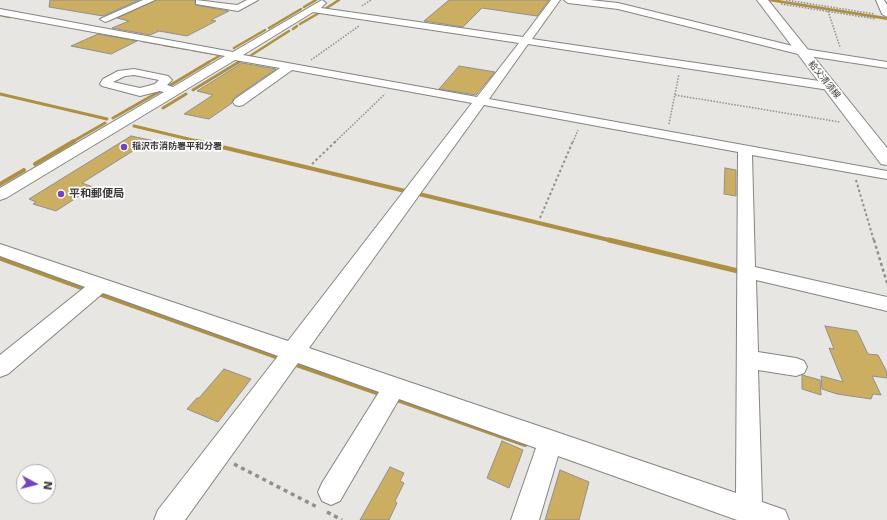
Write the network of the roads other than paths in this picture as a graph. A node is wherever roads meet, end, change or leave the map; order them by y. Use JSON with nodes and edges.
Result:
{"nodes":[{"id":1,"x":151,"y":0,"type":"edge"},
{"id":2,"x":254,"y":0,"type":"edge"},
{"id":3,"x":326,"y":0,"type":"edge"},
{"id":4,"x":556,"y":0,"type":"edge"},
{"id":5,"x":568,"y":0,"type":"edge"},
{"id":6,"x":762,"y":0,"type":"edge"},
{"id":7,"x":880,"y":0,"type":"edge"},
{"id":8,"x":195,"y":2,"type":"edge"},
{"id":9,"x":312,"y":9,"type":"junction"},
{"id":10,"x":0,"y":12,"type":"edge"},
{"id":11,"x":21,"y":16,"type":"junction"},
{"id":12,"x":883,"y":17,"type":"edge"},
{"id":13,"x":120,"y":22,"type":"dead end"},
{"id":14,"x":0,"y":24,"type":"edge"},
{"id":15,"x":525,"y":41,"type":"junction"},
{"id":16,"x":801,"y":52,"type":"junction"},
{"id":17,"x":234,"y":55,"type":"junction"},
{"id":18,"x":887,"y":66,"type":"edge"},
{"id":19,"x":295,"y":67,"type":"junction"},
{"id":20,"x":829,"y":86,"type":"junction"},
{"id":21,"x":159,"y":87,"type":"dead end"},
{"id":22,"x":175,"y":90,"type":"junction"},
{"id":23,"x":480,"y":101,"type":"junction"},
{"id":24,"x":239,"y":102,"type":"dead end"},
{"id":25,"x":745,"y":149,"type":"junction"},
{"id":26,"x":887,"y":160,"type":"edge"},
{"id":27,"x":887,"y":174,"type":"edge"},
{"id":28,"x":0,"y":195,"type":"edge"},
{"id":29,"x":0,"y":250,"type":"edge"},
{"id":30,"x":746,"y":271,"type":"junction"},
{"id":31,"x":100,"y":285,"type":"junction"},
{"id":32,"x":887,"y":304,"type":"edge"},
{"id":33,"x":292,"y":352,"type":"junction"},
{"id":34,"x":747,"y":359,"type":"junction"},
{"id":35,"x":796,"y":367,"type":"dead end"},
{"id":36,"x":0,"y":368,"type":"edge"},
{"id":37,"x":394,"y":388,"type":"junction"},
{"id":38,"x":550,"y":442,"type":"junction"},
{"id":39,"x":331,"y":492,"type":"dead end"},
{"id":40,"x":749,"y":511,"type":"junction"},
{"id":41,"x":168,"y":520,"type":"edge"},
{"id":42,"x":524,"y":520,"type":"edge"},
{"id":43,"x":775,"y":520,"type":"edge"}],
"edges":[{"from":1,"to":13,"type":"street"},
{"from":2,"to":8,"type":"street"},
{"from":3,"to":9,"type":"street"},
{"from":4,"to":15,"type":"street"},
{"from":5,"to":16,"type":"street"},
{"from":6,"to":16,"type":"main road","name":"給父清須線"},
{"from":7,"to":12,"type":"street"},
{"from":9,"to":15,"type":"street"},
{"from":9,"to":17,"type":"street"},
{"from":10,"to":11,"type":"street"},
{"from":11,"to":14,"type":"street"},
{"from":11,"to":17,"type":"street"},
{"from":15,"to":20,"type":"street"},
{"from":15,"to":23,"type":"street"},
{"from":16,"to":18,"type":"street"},
{"from":16,"to":20,"type":"main road","name":"給父清須線"},
{"from":17,"to":19,"type":"street"},
{"from":17,"to":22,"type":"street"},
{"from":19,"to":23,"type":"street"},
{"from":19,"to":24,"type":"street"},
{"from":20,"to":26,"type":"main road","name":"給父清須線"},
{"from":21,"to":22,"type":"street"},
{"from":22,"to":28,"type":"street"},
{"from":23,"to":25,"type":"street"},
{"from":23,"to":33,"type":"street"},
{"from":25,"to":27,"type":"street"},
{"from":25,"to":30,"type":"street"},
{"from":29,"to":31,"type":"street"},
{"from":30,"to":32,"type":"street"},
{"from":30,"to":34,"type":"street"},
{"from":31,"to":33,"type":"street"},
{"from":31,"to":36,"type":"street"},
{"from":33,"to":37,"type":"street"},
{"from":33,"to":41,"type":"street"},
{"from":34,"to":35,"type":"street"},
{"from":34,"to":40,"type":"street"},
{"from":37,"to":38,"type":"street"},
{"from":37,"to":39,"type":"street"},
{"from":38,"to":40,"type":"street"},
{"from":38,"to":42,"type":"street"},
{"from":40,"to":43,"type":"street"}]}
